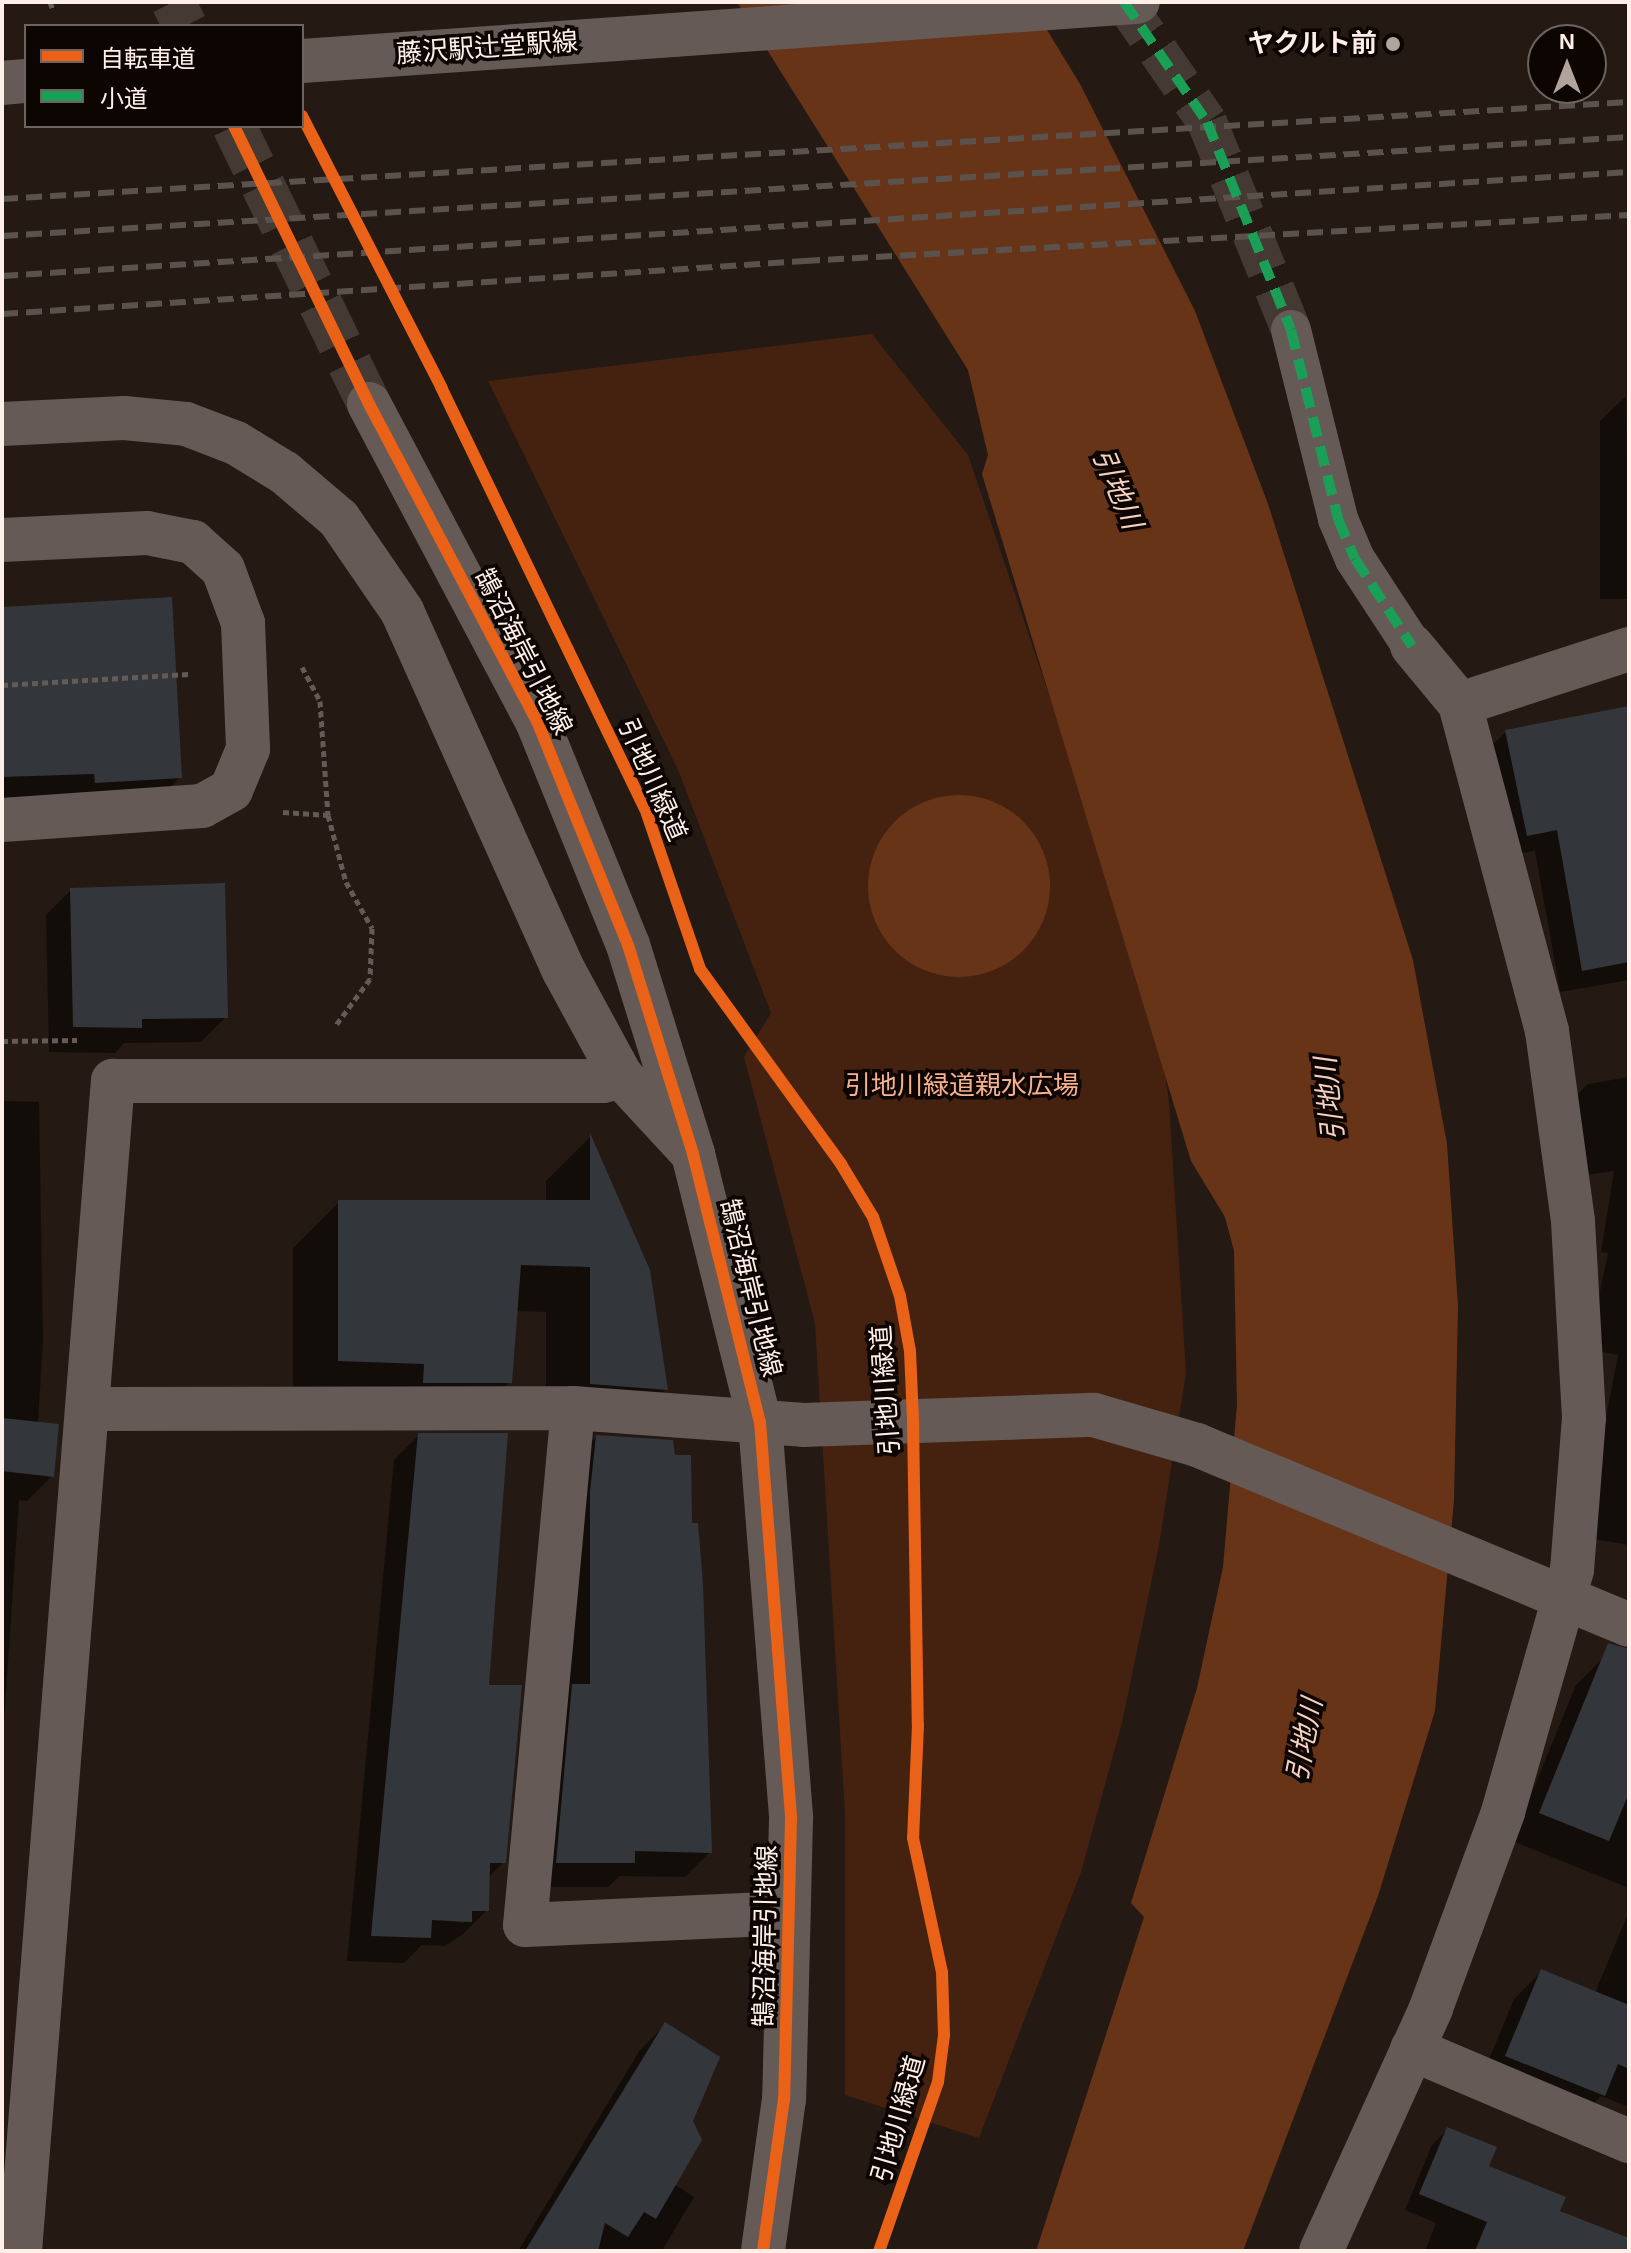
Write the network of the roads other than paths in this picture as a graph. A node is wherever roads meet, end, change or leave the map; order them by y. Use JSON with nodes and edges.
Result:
{"nodes":[{"id":1,"x":1138,"y":2,"type":"edge"},
{"id":2,"x":304,"y":61,"type":"edge"},
{"id":3,"x":24,"y":81,"type":"edge"},
{"id":4,"x":2,"y":83,"type":"edge"},
{"id":5,"x":1291,"y":330,"type":"tunnel mouth"},
{"id":6,"x":369,"y":404,"type":"tunnel mouth"},
{"id":7,"x":2,"y":424,"type":"edge"},
{"id":8,"x":2,"y":540,"type":"edge"},
{"id":9,"x":1412,"y":646,"type":"joint"},
{"id":10,"x":1629,"y":649,"type":"edge"},
{"id":11,"x":1460,"y":704,"type":"junction"},
{"id":12,"x":2,"y":820,"type":"edge"},
{"id":13,"x":621,"y":1076,"type":"junction"},
{"id":14,"x":693,"y":1154,"type":"junction"},
{"id":15,"x":573,"y":1408,"type":"junction"},
{"id":16,"x":88,"y":1409,"type":"junction"},
{"id":17,"x":760,"y":1422,"type":"junction"},
{"id":18,"x":1566,"y":1599,"type":"junction"},
{"id":19,"x":1629,"y":1625,"type":"edge"},
{"id":20,"x":788,"y":1913,"type":"junction"},
{"id":21,"x":1412,"y":2049,"type":"junction"},
{"id":22,"x":1629,"y":2141,"type":"edge"},
{"id":23,"x":20,"y":2251,"type":"edge"},
{"id":24,"x":763,"y":2251,"type":"edge"},
{"id":25,"x":1321,"y":2251,"type":"edge"}],
"edges":[{"from":1,"to":2,"type":"street","name":"藤沢駅辻堂駅線","bridge":true},
{"from":3,"to":4,"type":"street"},
{"from":5,"to":9,"type":"street"},
{"from":6,"to":14,"type":"street","name":"鵠沼海岸引地線"},
{"from":7,"to":13,"type":"street"},
{"from":8,"to":12,"type":"street"},
{"from":9,"to":11,"type":"street"},
{"from":10,"to":11,"type":"street"},
{"from":11,"to":18,"type":"street"},
{"from":13,"to":14,"type":"street"},
{"from":13,"to":16,"type":"street"},
{"from":14,"to":17,"type":"street","name":"鵠沼海岸引地線"},
{"from":15,"to":16,"type":"street"},
{"from":15,"to":17,"type":"street"},
{"from":15,"to":20,"type":"street"},
{"from":16,"to":23,"type":"street"},
{"from":17,"to":18,"type":"street"},
{"from":17,"to":20,"type":"street","name":"鵠沼海岸引地線"},
{"from":18,"to":19,"type":"street"},
{"from":18,"to":21,"type":"street"},
{"from":20,"to":24,"type":"street","name":"鵠沼海岸引地線"},
{"from":21,"to":22,"type":"street"},
{"from":21,"to":25,"type":"street"}]}
